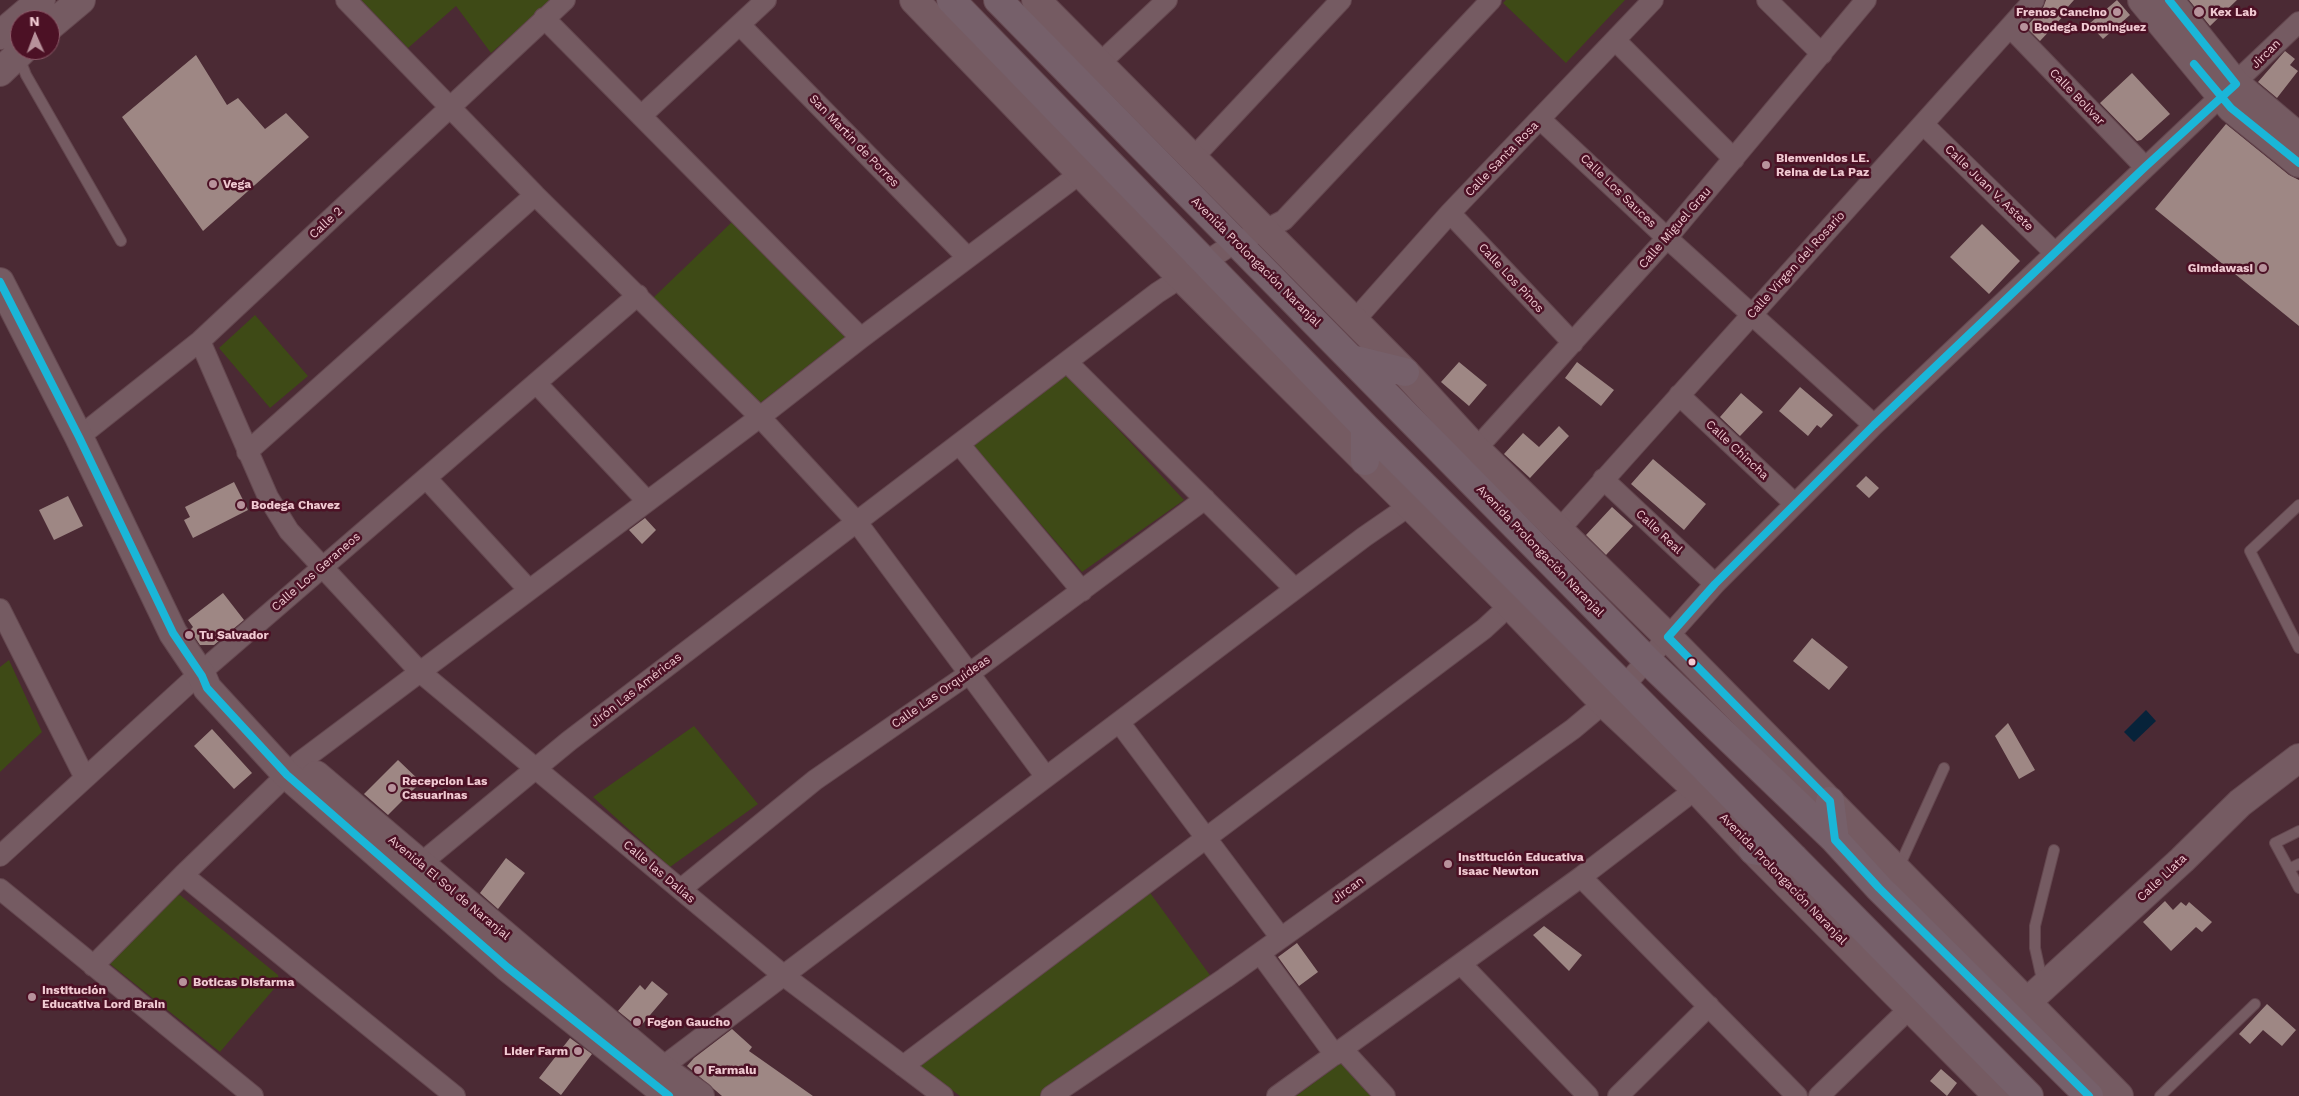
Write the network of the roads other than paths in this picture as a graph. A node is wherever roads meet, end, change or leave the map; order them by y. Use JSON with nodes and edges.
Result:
{"nodes":[{"id":1,"x":81,"y":0,"type":"edge"},
{"id":2,"x":346,"y":0,"type":"edge"},
{"id":3,"x":565,"y":0,"type":"edge"},
{"id":4,"x":766,"y":0,"type":"edge"},
{"id":5,"x":914,"y":0,"type":"edge"},
{"id":6,"x":951,"y":0,"type":"edge"},
{"id":7,"x":998,"y":0,"type":"edge"},
{"id":8,"x":1036,"y":0,"type":"edge"},
{"id":9,"x":1167,"y":0,"type":"edge"},
{"id":10,"x":1340,"y":0,"type":"edge"},
{"id":11,"x":1491,"y":0,"type":"edge"},
{"id":12,"x":1653,"y":0,"type":"edge"},
{"id":13,"x":1767,"y":0,"type":"edge"},
{"id":14,"x":1866,"y":0,"type":"edge"},
{"id":15,"x":2034,"y":0,"type":"edge"},
{"id":16,"x":2142,"y":0,"type":"edge"},
{"id":17,"x":2170,"y":0,"type":"edge"},
{"id":18,"x":60,"y":18,"type":"edge"},
{"id":19,"x":544,"y":18,"type":"junction"},
{"id":20,"x":2299,"y":22,"type":"edge"},
{"id":21,"x":740,"y":25,"type":"junction"},
{"id":22,"x":2010,"y":27,"type":"junction"},
{"id":23,"x":1615,"y":40,"type":"junction"},
{"id":24,"x":1822,"y":54,"type":"junction"},
{"id":25,"x":18,"y":60,"type":"edge"},
{"id":26,"x":1100,"y":63,"type":"junction"},
{"id":27,"x":2229,"y":90,"type":"junction"},
{"id":28,"x":450,"y":107,"type":"junction"},
{"id":29,"x":641,"y":116,"type":"junction"},
{"id":30,"x":1540,"y":119,"type":"junction"},
{"id":31,"x":1923,"y":124,"type":"junction"},
{"id":32,"x":2299,"y":137,"type":"edge"},
{"id":33,"x":1192,"y":159,"type":"junction"},
{"id":34,"x":1734,"y":159,"type":"junction"},
{"id":35,"x":2299,"y":163,"type":"edge"},
{"id":36,"x":2145,"y":168,"type":"junction"},
{"id":37,"x":1082,"y":172,"type":"junction"},
{"id":38,"x":535,"y":195,"type":"junction"},
{"id":39,"x":1450,"y":213,"type":"junction"},
{"id":40,"x":1266,"y":230,"type":"junction"},
{"id":41,"x":1667,"y":238,"type":"junction"},
{"id":42,"x":121,"y":241,"type":"dead end"},
{"id":43,"x":1236,"y":242,"type":"junction"},
{"id":44,"x":2055,"y":253,"type":"junction"},
{"id":45,"x":967,"y":258,"type":"junction"},
{"id":46,"x":1206,"y":263,"type":"junction"},
{"id":47,"x":1181,"y":277,"type":"junction"},
{"id":48,"x":0,"y":282,"type":"edge"},
{"id":49,"x":638,"y":296,"type":"junction"},
{"id":50,"x":1752,"y":313,"type":"junction"},
{"id":51,"x":1354,"y":321,"type":"junction"},
{"id":52,"x":861,"y":338,"type":"junction"},
{"id":53,"x":200,"y":341,"type":"junction"},
{"id":54,"x":1573,"y":343,"type":"junction"},
{"id":55,"x":1352,"y":360,"type":"junction"},
{"id":56,"x":1067,"y":362,"type":"junction"},
{"id":57,"x":1405,"y":372,"type":"junction"},
{"id":58,"x":536,"y":383,"type":"junction"},
{"id":59,"x":1679,"y":396,"type":"junction"},
{"id":60,"x":760,"y":417,"type":"junction"},
{"id":61,"x":1874,"y":425,"type":"junction"},
{"id":62,"x":1365,"y":427,"type":"junction"},
{"id":63,"x":79,"y":437,"type":"junction"},
{"id":64,"x":959,"y":444,"type":"junction"},
{"id":65,"x":1476,"y":449,"type":"junction"},
{"id":66,"x":247,"y":452,"type":"junction"},
{"id":67,"x":1365,"y":461,"type":"junction"},
{"id":68,"x":426,"y":478,"type":"junction"},
{"id":69,"x":1603,"y":479,"type":"junction"},
{"id":70,"x":1205,"y":500,"type":"junction"},
{"id":71,"x":647,"y":501,"type":"junction"},
{"id":72,"x":1795,"y":504,"type":"junction"},
{"id":73,"x":2299,"y":505,"type":"edge"},
{"id":74,"x":1409,"y":506,"type":"junction"},
{"id":75,"x":856,"y":521,"type":"junction"},
{"id":76,"x":1558,"y":531,"type":"junction"},
{"id":77,"x":321,"y":569,"type":"junction"},
{"id":78,"x":1715,"y":584,"type":"junction"},
{"id":79,"x":1295,"y":589,"type":"junction"},
{"id":80,"x":530,"y":590,"type":"junction"},
{"id":81,"x":1082,"y":591,"type":"junction"},
{"id":82,"x":1510,"y":605,"type":"junction"},
{"id":83,"x":0,"y":609,"type":"edge"},
{"id":84,"x":1668,"y":637,"type":"junction"},
{"id":85,"x":6,"y":640,"type":"edge"},
{"id":86,"x":2299,"y":648,"type":"edge"},
{"id":87,"x":1646,"y":659,"type":"junction"},
{"id":88,"x":420,"y":672,"type":"junction"},
{"id":89,"x":970,"y":673,"type":"junction"},
{"id":90,"x":201,"y":674,"type":"junction"},
{"id":91,"x":1624,"y":686,"type":"junction"},
{"id":92,"x":1604,"y":704,"type":"junction"},
{"id":93,"x":1119,"y":722,"type":"junction"},
{"id":94,"x":2299,"y":758,"type":"edge"},
{"id":95,"x":294,"y":768,"type":"junction"},
{"id":96,"x":1944,"y":768,"type":"dead end"},
{"id":97,"x":535,"y":769,"type":"junction"},
{"id":98,"x":1046,"y":777,"type":"junction"},
{"id":99,"x":85,"y":778,"type":"junction"},
{"id":100,"x":1696,"y":790,"type":"junction"},
{"id":101,"x":1830,"y":801,"type":"junction"},
{"id":102,"x":2299,"y":831,"type":"edge"},
{"id":103,"x":1206,"y":837,"type":"junction"},
{"id":104,"x":1835,"y":840,"type":"junction"},
{"id":105,"x":1753,"y":850,"type":"junction"},
{"id":106,"x":2054,"y":850,"type":"dead end"},
{"id":107,"x":0,"y":856,"type":"edge"},
{"id":108,"x":1794,"y":858,"type":"junction"},
{"id":109,"x":420,"y":864,"type":"junction"},
{"id":110,"x":2299,"y":864,"type":"edge"},
{"id":111,"x":1898,"y":869,"type":"junction"},
{"id":112,"x":2289,"y":869,"type":"junction"},
{"id":113,"x":183,"y":875,"type":"junction"},
{"id":114,"x":1581,"y":876,"type":"junction"},
{"id":115,"x":2299,"y":888,"type":"edge"},
{"id":116,"x":0,"y":889,"type":"edge"},
{"id":117,"x":681,"y":889,"type":"junction"},
{"id":118,"x":1281,"y":938,"type":"junction"},
{"id":119,"x":1260,"y":952,"type":"junction"},
{"id":120,"x":1461,"y":964,"type":"junction"},
{"id":121,"x":94,"y":966,"type":"junction"},
{"id":122,"x":783,"y":975,"type":"junction"},
{"id":123,"x":2036,"y":995,"type":"junction"},
{"id":124,"x":2255,"y":1004,"type":"dead end"},
{"id":125,"x":1709,"y":1006,"type":"junction"},
{"id":126,"x":1910,"y":1008,"type":"junction"},
{"id":127,"x":1339,"y":1052,"type":"junction"},
{"id":128,"x":903,"y":1066,"type":"junction"},
{"id":129,"x":661,"y":1068,"type":"junction"},
{"id":130,"x":253,"y":1096,"type":"edge"},
{"id":131,"x":455,"y":1096,"type":"edge"},
{"id":132,"x":669,"y":1096,"type":"edge"},
{"id":133,"x":700,"y":1096,"type":"edge"},
{"id":134,"x":943,"y":1096,"type":"edge"},
{"id":135,"x":1051,"y":1096,"type":"edge"},
{"id":136,"x":1277,"y":1096,"type":"edge"},
{"id":137,"x":1385,"y":1096,"type":"edge"},
{"id":138,"x":1588,"y":1096,"type":"edge"},
{"id":139,"x":1618,"y":1096,"type":"edge"},
{"id":140,"x":1798,"y":1096,"type":"edge"},
{"id":141,"x":1819,"y":1096,"type":"edge"},
{"id":142,"x":1998,"y":1096,"type":"edge"},
{"id":143,"x":2029,"y":1096,"type":"edge"},
{"id":144,"x":2088,"y":1096,"type":"edge"},
{"id":145,"x":2119,"y":1096,"type":"edge"},
{"id":146,"x":2160,"y":1096,"type":"edge"}],
"edges":[{"from":1,"to":18,"type":"street"},
{"from":2,"to":28,"type":"street"},
{"from":3,"to":19,"type":"street","name":"Calle 2"},
{"from":4,"to":21,"type":"street"},
{"from":5,"to":37,"type":"street","name":"Avenida Prolongación Naranjal"},
{"from":6,"to":46,"type":"main road","name":"Avenida Prolongación Naranjal"},
{"from":7,"to":43,"type":"main road","name":"Avenida Prolongación Naranjal"},
{"from":8,"to":26,"type":"street","name":"Avenida Prolongación Naranjal"},
{"from":9,"to":26,"type":"street"},
{"from":10,"to":33,"type":"street"},
{"from":11,"to":40,"type":"street","name":"Jirón Las Américas"},
{"from":12,"to":23,"type":"street","name":"Calle Santa Rosa"},
{"from":13,"to":24,"type":"street"},
{"from":14,"to":24,"type":"street","name":"Calle Miguel Grau"},
{"from":15,"to":22,"type":"street","name":"Calle Virgen del Rosario"},
{"from":16,"to":27,"type":"street"},
{"from":17,"to":27,"type":"street"},
{"from":19,"to":28,"type":"street","name":"Calle 2"},
{"from":19,"to":29,"type":"street"},
{"from":20,"to":27,"type":"street","name":"Jircan"},
{"from":21,"to":29,"type":"street"},
{"from":21,"to":45,"type":"street","name":"San Martin de Porres"},
{"from":22,"to":31,"type":"street","name":"Calle Virgen del Rosario"},
{"from":22,"to":36,"type":"street","name":"Calle Bolivar"},
{"from":23,"to":30,"type":"street","name":"Calle Santa Rosa"},
{"from":23,"to":34,"type":"street"},
{"from":24,"to":34,"type":"street","name":"Calle Miguel Grau"},
{"from":25,"to":42,"type":"lane"},
{"from":26,"to":33,"type":"street","name":"Avenida Prolongación Naranjal"},
{"from":27,"to":32,"type":"street"},
{"from":27,"to":35,"type":"street"},
{"from":27,"to":36,"type":"street","name":"Jircan"},
{"from":28,"to":38,"type":"street"},
{"from":28,"to":53,"type":"street","name":"Calle 2"},
{"from":29,"to":52,"type":"street"},
{"from":30,"to":39,"type":"street","name":"Calle Santa Rosa"},
{"from":30,"to":41,"type":"street","name":"Calle Los Sauces"},
{"from":31,"to":44,"type":"street","name":"Calle Juan V. Astete"},
{"from":31,"to":50,"type":"street","name":"Calle Virgen del Rosario"},
{"from":33,"to":40,"type":"street","name":"Avenida Prolongación Naranjal"},
{"from":34,"to":41,"type":"street","name":"Calle Miguel Grau"},
{"from":36,"to":44,"type":"street","name":"Jircan"},
{"from":37,"to":45,"type":"street"},
{"from":37,"to":47,"type":"street","name":"Avenida Prolongación Naranjal"},
{"from":38,"to":49,"type":"street"},
{"from":38,"to":66,"type":"street"},
{"from":39,"to":51,"type":"street","name":"Calle Santa Rosa"},
{"from":39,"to":54,"type":"street","name":"Calle Los Pinos"},
{"from":40,"to":43,"type":"street","name":"Jirón Las Américas"},
{"from":40,"to":51,"type":"street","name":"Avenida Prolongación Naranjal"},
{"from":41,"to":50,"type":"street","name":"Calle Los Sauces"},
{"from":41,"to":54,"type":"street","name":"Calle Miguel Grau"},
{"from":43,"to":46,"type":"street","name":"Jirón Las Américas"},
{"from":43,"to":55,"type":"main road","name":"Avenida Prolongación Naranjal"},
{"from":44,"to":61,"type":"street","name":"Jircan"},
{"from":45,"to":52,"type":"street"},
{"from":46,"to":47,"type":"street","name":"Jirón Las Américas"},
{"from":46,"to":62,"type":"main road","name":"Avenida Prolongación Naranjal"},
{"from":47,"to":56,"type":"street","name":"Jirón Las Américas"},
{"from":47,"to":67,"type":"street","name":"Avenida Prolongación Naranjal"},
{"from":48,"to":63,"type":"street","name":"Avenida El Sol de Naranjal"},
{"from":49,"to":58,"type":"street","name":"Calle Los Geraneos"},
{"from":49,"to":60,"type":"street"},
{"from":50,"to":59,"type":"street","name":"Calle Virgen del Rosario"},
{"from":50,"to":61,"type":"street","name":"Calle Los Sauces"},
{"from":51,"to":57,"type":"street","name":"Avenida Prolongación Naranjal"},
{"from":52,"to":60,"type":"street"},
{"from":53,"to":63,"type":"street","name":"Calle 2"},
{"from":53,"to":66,"type":"street","name":"Calle las Dalias"},
{"from":54,"to":65,"type":"street","name":"Calle Miguel Grau"},
{"from":55,"to":57,"type":"main road"},
{"from":55,"to":87,"type":"main road","name":"Avenida Prolongación Naranjal"},
{"from":56,"to":64,"type":"street","name":"Jirón Las Américas"},
{"from":56,"to":70,"type":"street"},
{"from":57,"to":65,"type":"street","name":"Avenida Prolongación Naranjal"},
{"from":58,"to":68,"type":"street","name":"Calle Los Geraneos"},
{"from":58,"to":71,"type":"street"},
{"from":59,"to":69,"type":"street","name":"Calle Virgen del Rosario"},
{"from":59,"to":72,"type":"street","name":"Calle Chincha"},
{"from":60,"to":71,"type":"street"},
{"from":60,"to":75,"type":"street"},
{"from":61,"to":72,"type":"street","name":"Jircan"},
{"from":62,"to":67,"type":"main road"},
{"from":62,"to":91,"type":"main road","name":"Avenida Prolongación Naranjal"},
{"from":63,"to":90,"type":"street","name":"Avenida El Sol de Naranjal"},
{"from":64,"to":75,"type":"street","name":"Jirón Las Américas"},
{"from":64,"to":81,"type":"street"},
{"from":65,"to":76,"type":"street","name":"Avenida Prolongación Naranjal"},
{"from":66,"to":77,"type":"street","name":"Calle las Dalias"},
{"from":67,"to":74,"type":"street","name":"Avenida Prolongación Naranjal"},
{"from":68,"to":77,"type":"street","name":"Calle Los Geraneos"},
{"from":68,"to":80,"type":"street"},
{"from":69,"to":76,"type":"street","name":"Calle Virgen del Rosario"},
{"from":69,"to":78,"type":"street","name":"Calle Real"},
{"from":70,"to":79,"type":"street"},
{"from":70,"to":81,"type":"street","name":"Calle Las Orquídeas"},
{"from":71,"to":80,"type":"street"},
{"from":72,"to":78,"type":"street","name":"Jircan"},
{"from":73,"to":86,"type":"lane"},
{"from":74,"to":79,"type":"street"},
{"from":74,"to":82,"type":"street","name":"Avenida Prolongación Naranjal"},
{"from":75,"to":89,"type":"street"},
{"from":75,"to":97,"type":"street","name":"Jirón Las Américas"},
{"from":76,"to":84,"type":"street","name":"Avenida Prolongación Naranjal"},
{"from":77,"to":88,"type":"street","name":"Calle las Dalias"},
{"from":77,"to":90,"type":"street","name":"Calle Los Geraneos"},
{"from":78,"to":84,"type":"street","name":"Jircan"},
{"from":79,"to":93,"type":"street"},
{"from":80,"to":88,"type":"street"},
{"from":81,"to":89,"type":"street","name":"Calle Las Orquídeas"},
{"from":82,"to":92,"type":"street","name":"Avenida Prolongación Naranjal"},
{"from":82,"to":103,"type":"street"},
{"from":83,"to":85,"type":"street"},
{"from":84,"to":87,"type":"street","name":"Jircan"},
{"from":84,"to":101,"type":"street","name":"Avenida Prolongación Naranjal"},
{"from":85,"to":99,"type":"street"},
{"from":87,"to":91,"type":"street","name":"Jircan"},
{"from":87,"to":104,"type":"main road","name":"Avenida Prolongación Naranjal"},
{"from":88,"to":95,"type":"street"},
{"from":88,"to":97,"type":"street","name":"Calle las Dalias"},
{"from":89,"to":98,"type":"street"},
{"from":89,"to":117,"type":"street","name":"Calle Las Orquídeas"},
{"from":90,"to":95,"type":"street","name":"Avenida El Sol de Naranjal"},
{"from":90,"to":99,"type":"street","name":"Calle Los Geraneos"},
{"from":91,"to":92,"type":"street","name":"Jircan"},
{"from":91,"to":108,"type":"main road","name":"Avenida Prolongación Naranjal"},
{"from":92,"to":100,"type":"street","name":"Avenida Prolongación Naranjal"},
{"from":92,"to":118,"type":"street","name":"Jircan"},
{"from":93,"to":98,"type":"street"},
{"from":93,"to":103,"type":"street"},
{"from":94,"to":123,"type":"street","name":"Calle Llata"},
{"from":95,"to":109,"type":"street","name":"Avenida El Sol de Naranjal"},
{"from":95,"to":113,"type":"street"},
{"from":95,"to":132,"type":"street","name":"Avenida El Sol de Naranjal"},
{"from":96,"to":111,"type":"lane"},
{"from":97,"to":109,"type":"street","name":"Jirón Las Américas"},
{"from":97,"to":117,"type":"street","name":"Calle las Dalias"},
{"from":98,"to":122,"type":"street"},
{"from":99,"to":107,"type":"street","name":"Calle Los Geraneos"},
{"from":100,"to":105,"type":"street","name":"Avenida Prolongación Naranjal"},
{"from":100,"to":114,"type":"street"},
{"from":101,"to":104,"type":"main road"},
{"from":101,"to":111,"type":"street","name":"Avenida Prolongación Naranjal"},
{"from":102,"to":112,"type":"lane"},
{"from":103,"to":118,"type":"street"},
{"from":103,"to":128,"type":"street"},
{"from":104,"to":144,"type":"main road","name":"Avenida Prolongación Naranjal"},
{"from":105,"to":108,"type":"main road"},
{"from":105,"to":126,"type":"street","name":"Avenida Prolongación Naranjal"},
{"from":106,"to":123,"type":"lane"},
{"from":108,"to":143,"type":"main road","name":"Avenida Prolongación Naranjal"},
{"from":109,"to":129,"type":"street","name":"Avenida El Sol de Naranjal"},
{"from":110,"to":112,"type":"lane"},
{"from":111,"to":123,"type":"street","name":"Avenida Prolongación Naranjal"},
{"from":112,"to":115,"type":"lane"},
{"from":113,"to":121,"type":"street"},
{"from":113,"to":131,"type":"street"},
{"from":114,"to":120,"type":"street"},
{"from":114,"to":125,"type":"street"},
{"from":116,"to":121,"type":"street"},
{"from":117,"to":122,"type":"street","name":"Calle las Dalias"},
{"from":118,"to":119,"type":"street","name":"Jircan"},
{"from":119,"to":127,"type":"street"},
{"from":119,"to":135,"type":"street","name":"Jircan"},
{"from":120,"to":127,"type":"street"},
{"from":120,"to":138,"type":"street"},
{"from":121,"to":130,"type":"street"},
{"from":122,"to":128,"type":"street","name":"Calle las Dalias"},
{"from":122,"to":129,"type":"street"},
{"from":123,"to":145,"type":"street","name":"Avenida Prolongación Naranjal"},
{"from":124,"to":146,"type":"lane"},
{"from":125,"to":139,"type":"street"},
{"from":125,"to":140,"type":"street"},
{"from":126,"to":141,"type":"street"},
{"from":126,"to":142,"type":"street","name":"Avenida Prolongación Naranjal"},
{"from":127,"to":136,"type":"street"},
{"from":127,"to":137,"type":"street"},
{"from":128,"to":134,"type":"street","name":"Calle las Dalias"},
{"from":129,"to":133,"type":"street","name":"Avenida El Sol de Naranjal"}]}
